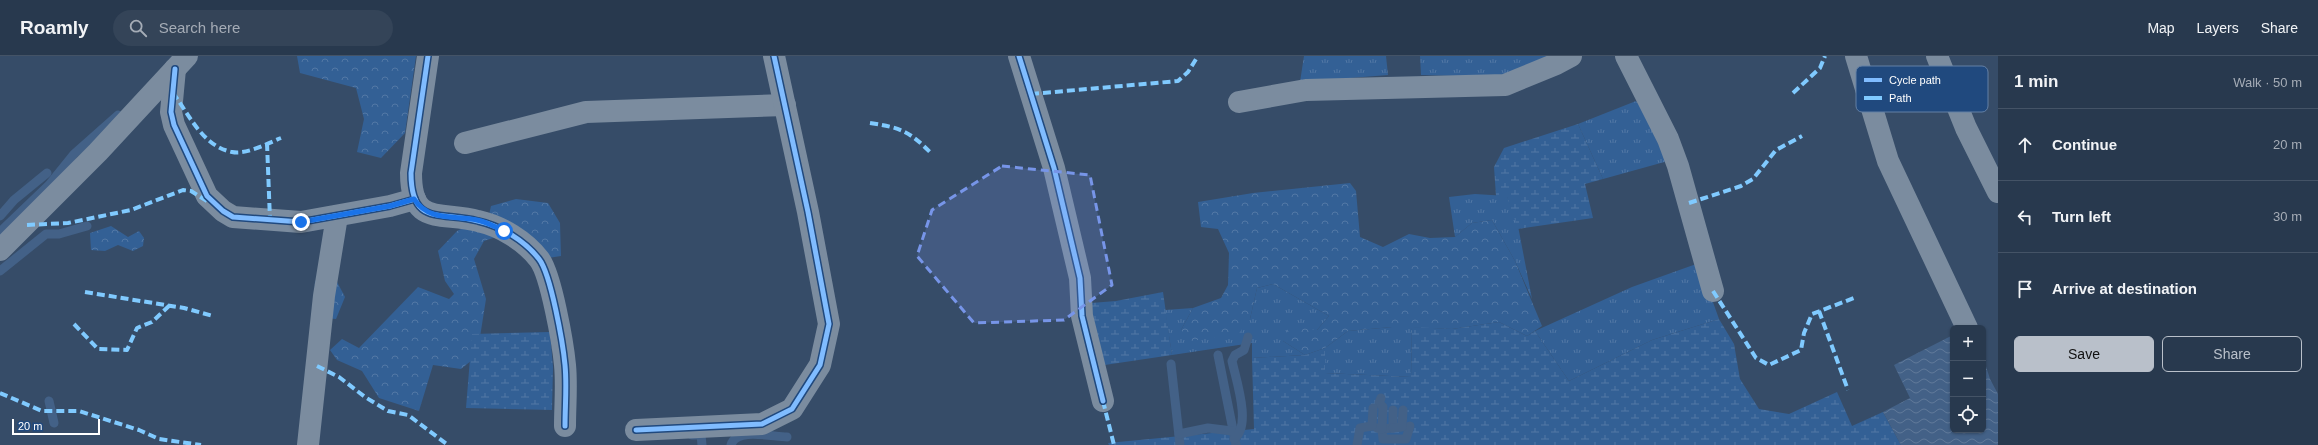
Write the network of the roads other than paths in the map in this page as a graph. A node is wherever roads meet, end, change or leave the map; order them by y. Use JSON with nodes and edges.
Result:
{"nodes":[{"id":1,"x":428,"y":56,"type":"edge"},
{"id":2,"x":774,"y":56,"type":"edge"},
{"id":3,"x":1019,"y":56,"type":"edge"},
{"id":4,"x":1571,"y":56,"type":"edge"},
{"id":5,"x":1626,"y":56,"type":"edge"},
{"id":6,"x":1856,"y":56,"type":"edge"},
{"id":7,"x":1937,"y":56,"type":"edge"},
{"id":8,"x":181,"y":63,"type":"edge"},
{"id":9,"x":1859,"y":66,"type":"edge"},
{"id":10,"x":1941,"y":66,"type":"edge"},
{"id":11,"x":1239,"y":102,"type":"dead end"},
{"id":12,"x":785,"y":105,"type":"junction"},
{"id":13,"x":1873,"y":112,"type":"edge"},
{"id":14,"x":1960,"y":112,"type":"edge"},
{"id":15,"x":465,"y":143,"type":"dead end"},
{"id":16,"x":1998,"y":192,"type":"edge"},
{"id":17,"x":414,"y":199,"type":"junction"},
{"id":18,"x":337,"y":216,"type":"junction"},
{"id":19,"x":0,"y":250,"type":"edge"},
{"id":20,"x":1713,"y":291,"type":"dead end"},
{"id":21,"x":1966,"y":325,"type":"edge"},
{"id":22,"x":1103,"y":401,"type":"dead end"},
{"id":23,"x":565,"y":426,"type":"dead end"},
{"id":24,"x":636,"y":430,"type":"dead end"},
{"id":25,"x":308,"y":445,"type":"edge"}],
"edges":[{"from":1,"to":17,"type":"street"},
{"from":2,"to":12,"type":"street"},
{"from":3,"to":22,"type":"street"},
{"from":4,"to":11,"type":"street"},
{"from":5,"to":20,"type":"street"},
{"from":6,"to":9,"type":"street"},
{"from":7,"to":10,"type":"street"},
{"from":8,"to":18,"type":"street"},
{"from":8,"to":19,"type":"street"},
{"from":12,"to":15,"type":"street"},
{"from":12,"to":24,"type":"street"},
{"from":13,"to":21,"type":"street"},
{"from":14,"to":16,"type":"street"},
{"from":17,"to":18,"type":"street"},
{"from":17,"to":23,"type":"street"},
{"from":18,"to":25,"type":"street"}]}
